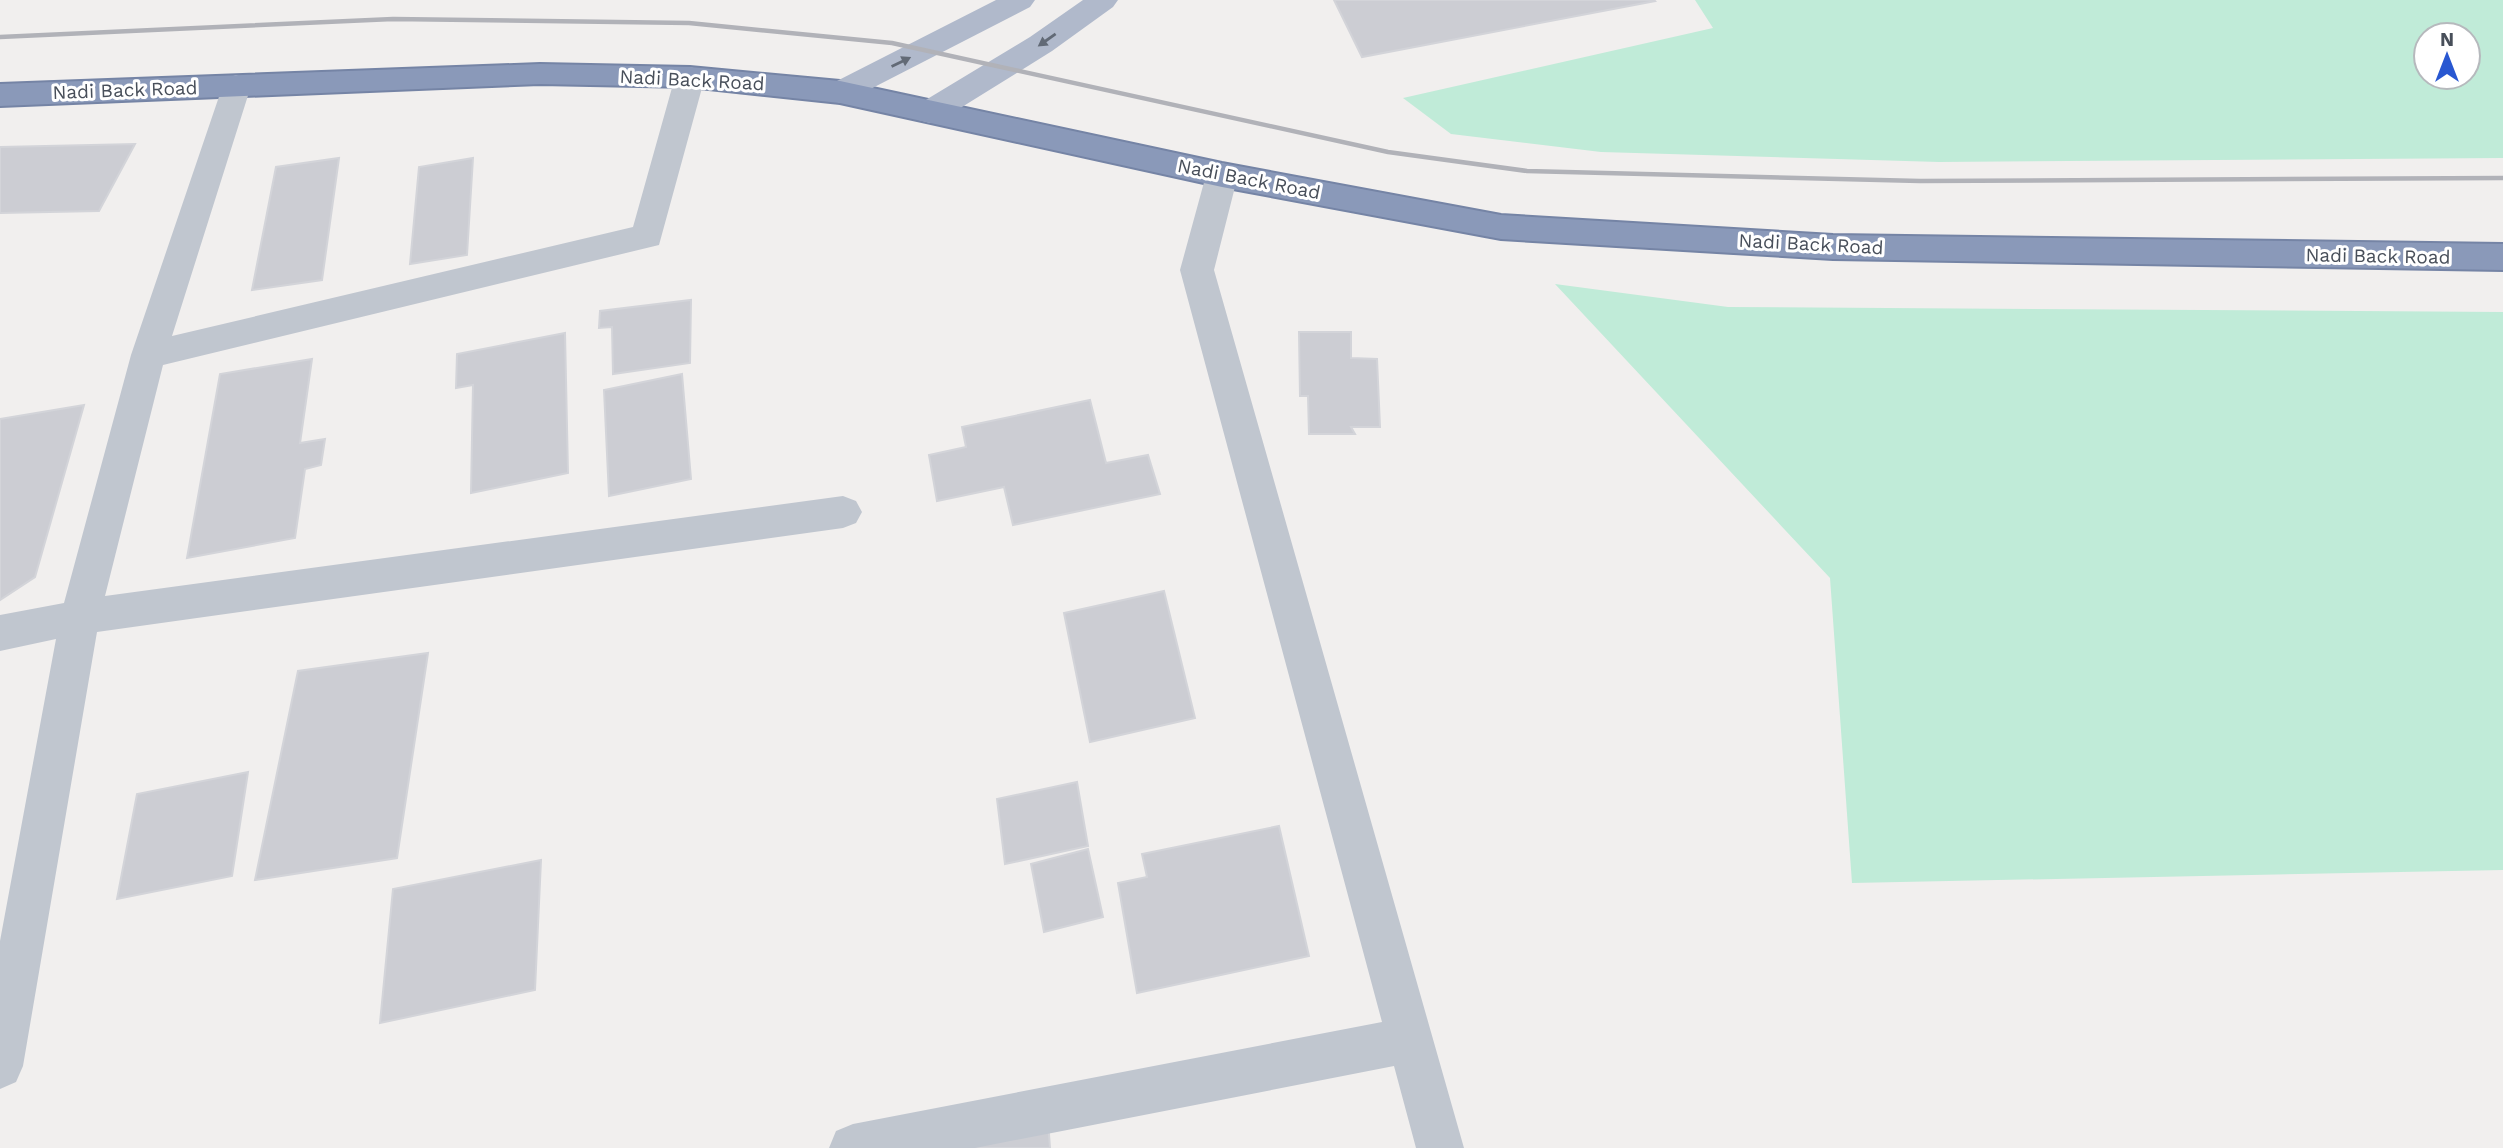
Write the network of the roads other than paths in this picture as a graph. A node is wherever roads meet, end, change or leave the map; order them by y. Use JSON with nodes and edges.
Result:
{"nodes":[{"id":1,"x":1020,"y":0,"type":"edge"},
{"id":2,"x":1103,"y":0,"type":"edge"},
{"id":3,"x":690,"y":77,"type":"junction"},
{"id":4,"x":236,"y":86,"type":"junction"},
{"id":5,"x":840,"y":92,"type":"junction"},
{"id":6,"x":0,"y":95,"type":"edge"},
{"id":7,"x":930,"y":112,"type":"junction"},
{"id":8,"x":1222,"y":174,"type":"junction"},
{"id":9,"x":2503,"y":257,"type":"edge"},
{"id":10,"x":148,"y":355,"type":"junction"},
{"id":11,"x":843,"y":512,"type":"dead end"},
{"id":12,"x":80,"y":617,"type":"junction"},
{"id":13,"x":0,"y":634,"type":"edge"},
{"id":14,"x":1409,"y":1040,"type":"junction"},
{"id":15,"x":0,"y":1066,"type":"edge"},
{"id":16,"x":853,"y":1148,"type":"edge"},
{"id":17,"x":1440,"y":1148,"type":"edge"}],
"edges":[{"from":5,"to":1,"type":"main road","one_way":true},
{"from":2,"to":7,"type":"main road","one_way":true},
{"from":3,"to":4,"type":"highway","name":"Nadi Back Road"},
{"from":3,"to":5,"type":"highway","name":"Nadi Back Road"},
{"from":3,"to":10,"type":"street"},
{"from":4,"to":6,"type":"highway","name":"Nadi Back Road"},
{"from":4,"to":10,"type":"street"},
{"from":5,"to":7,"type":"highway","name":"Nadi Back Road"},
{"from":7,"to":8,"type":"highway","name":"Nadi Back Road"},
{"from":8,"to":9,"type":"highway","name":"Nadi Back Road"},
{"from":8,"to":14,"type":"street"},
{"from":10,"to":12,"type":"street"},
{"from":11,"to":12,"type":"street"},
{"from":12,"to":13,"type":"street"},
{"from":12,"to":15,"type":"street"},
{"from":14,"to":16,"type":"street"},
{"from":14,"to":17,"type":"street"}]}
